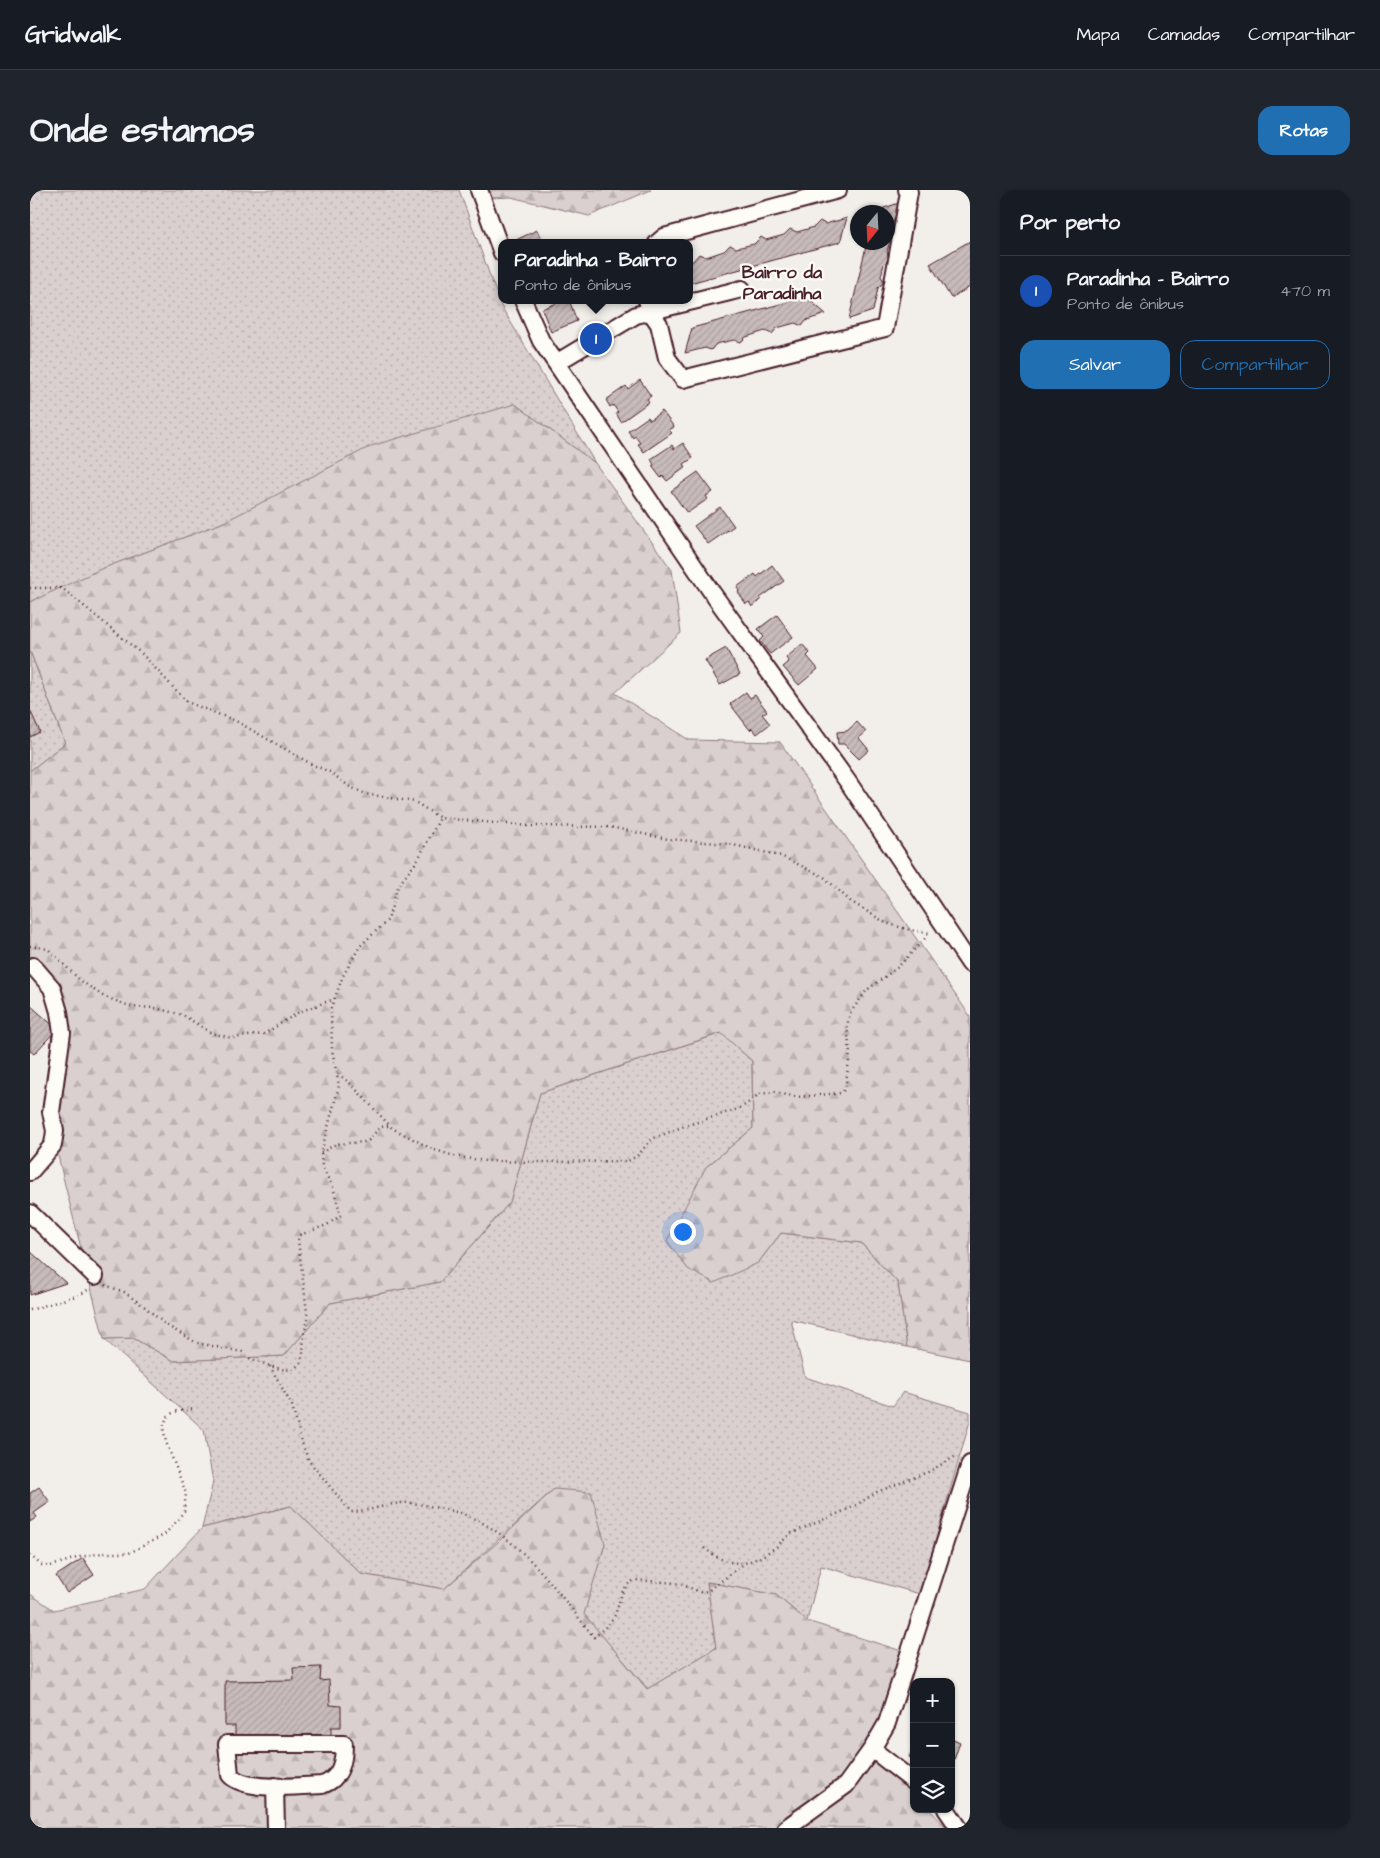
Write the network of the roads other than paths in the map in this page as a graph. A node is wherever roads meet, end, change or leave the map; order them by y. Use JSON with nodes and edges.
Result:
{"nodes":[{"id":1,"x":479,"y":190,"type":"edge"},
{"id":2,"x":838,"y":190,"type":"edge"},
{"id":3,"x":907,"y":190,"type":"edge"},
{"id":4,"x":662,"y":239,"type":"edge"},
{"id":5,"x":498,"y":242,"type":"edge"},
{"id":6,"x":742,"y":289,"type":"dead end"},
{"id":7,"x":693,"y":298,"type":"edge"},
{"id":8,"x":525,"y":304,"type":"edge"},
{"id":9,"x":649,"y":306,"type":"edge"},
{"id":10,"x":556,"y":363,"type":"junction"},
{"id":11,"x":970,"y":964,"type":"edge"},
{"id":12,"x":34,"y":966,"type":"dead end"},
{"id":13,"x":30,"y":1172,"type":"edge"},
{"id":14,"x":30,"y":1213,"type":"edge"},
{"id":15,"x":95,"y":1280,"type":"road end"},
{"id":16,"x":966,"y":1458,"type":"edge"},
{"id":17,"x":872,"y":1749,"type":"junction"},
{"id":18,"x":910,"y":1779,"type":"edge"},
{"id":19,"x":275,"y":1786,"type":"junction"},
{"id":20,"x":949,"y":1813,"type":"edge"},
{"id":21,"x":276,"y":1828,"type":"edge"},
{"id":22,"x":786,"y":1828,"type":"edge"},
{"id":23,"x":959,"y":1828,"type":"edge"}],
"edges":[{"from":1,"to":5,"type":"street"},
{"from":2,"to":4,"type":"street"},
{"from":3,"to":9,"type":"street"},
{"from":6,"to":7,"type":"street"},
{"from":8,"to":10,"type":"street"},
{"from":9,"to":10,"type":"street"},
{"from":10,"to":11,"type":"street"},
{"from":12,"to":13,"type":"street"},
{"from":14,"to":15,"type":"street"},
{"from":16,"to":17,"type":"street"},
{"from":17,"to":18,"type":"street"},
{"from":17,"to":22,"type":"street"},
{"from":19,"to":19,"type":"street"},
{"from":19,"to":21,"type":"street"},
{"from":20,"to":23,"type":"street"}]}
